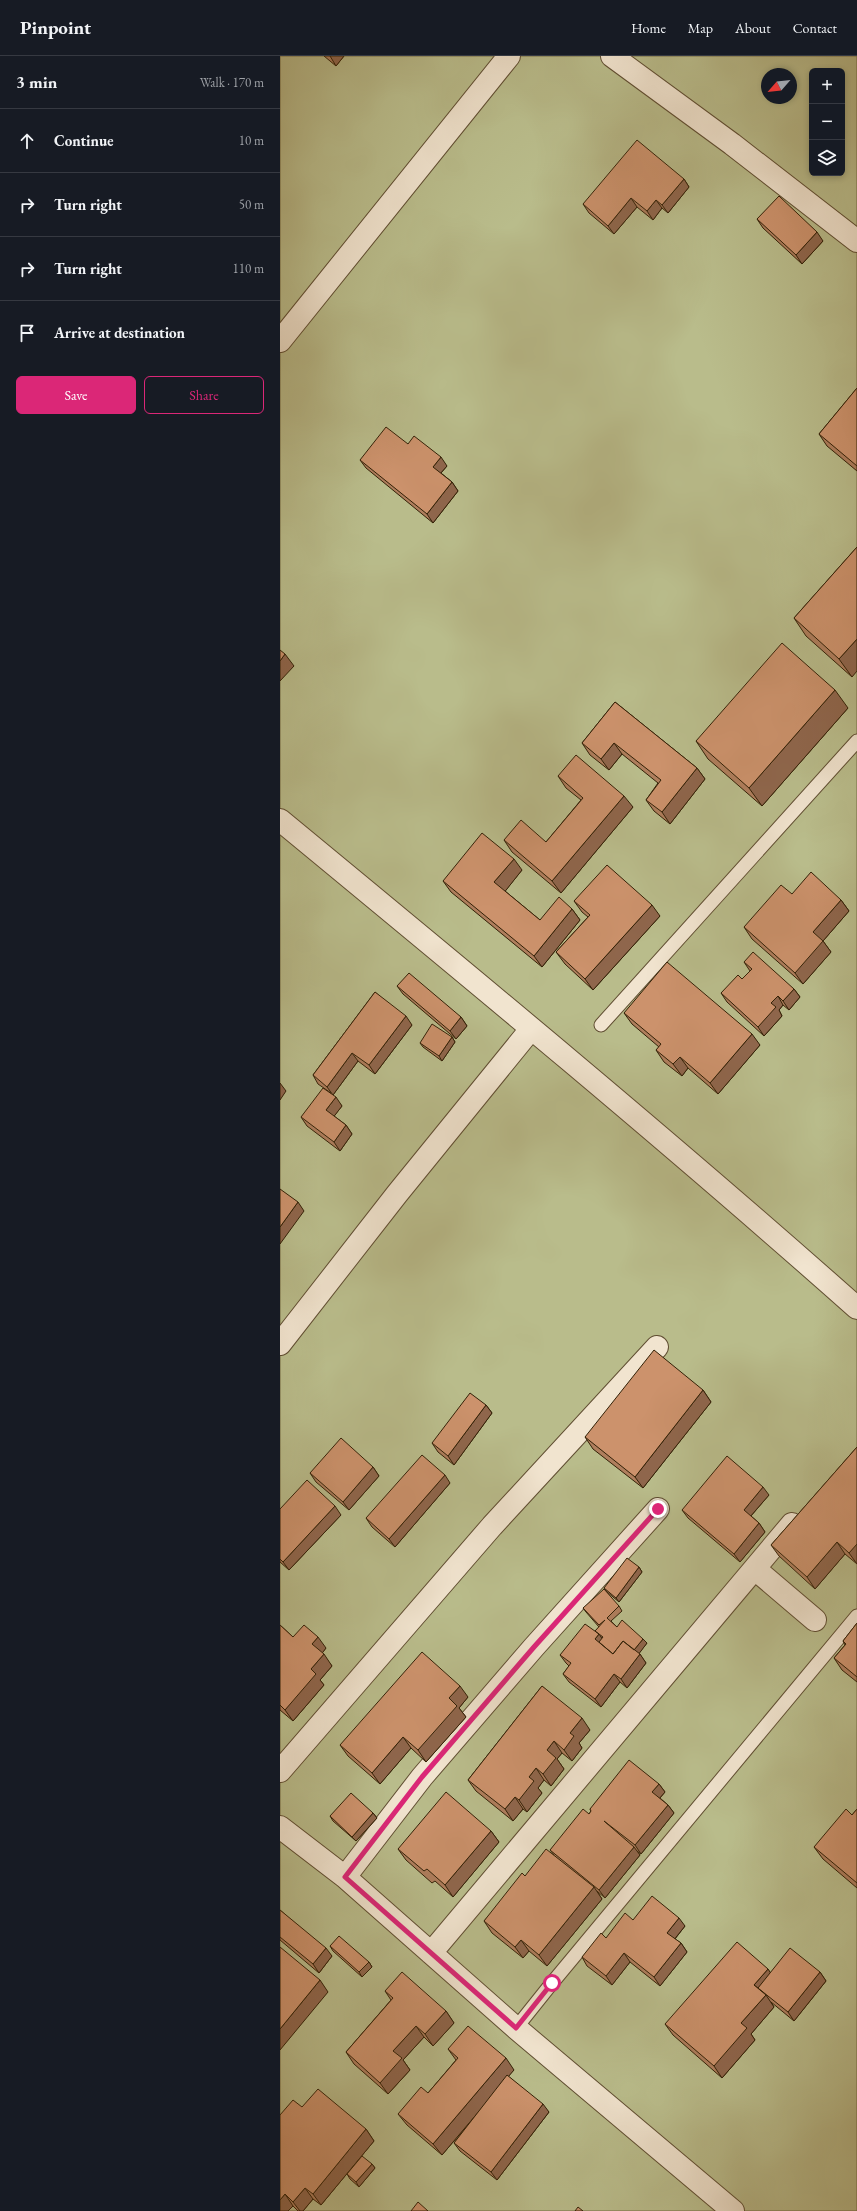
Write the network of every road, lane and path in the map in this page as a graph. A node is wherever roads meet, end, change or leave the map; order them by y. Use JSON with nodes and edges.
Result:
{"nodes":[{"id":1,"x":509,"y":56,"type":"edge"},
{"id":2,"x":612,"y":56,"type":"edge"},
{"id":3,"x":857,"y":241,"type":"edge"},
{"id":4,"x":280,"y":340,"type":"edge"},
{"id":5,"x":857,"y":741,"type":"edge"},
{"id":6,"x":280,"y":820,"type":"edge"},
{"id":7,"x":602,"y":1025,"type":"dead end"},
{"id":8,"x":531,"y":1029,"type":"junction"},
{"id":9,"x":857,"y":1308,"type":"edge"},
{"id":10,"x":284,"y":1330,"type":"edge"},
{"id":11,"x":657,"y":1347,"type":"dead end"},
{"id":12,"x":806,"y":1508,"type":"edge"},
{"id":13,"x":658,"y":1509,"type":"dead end"},
{"id":14,"x":755,"y":1569,"type":"junction"},
{"id":15,"x":857,"y":1616,"type":"edge"},
{"id":16,"x":815,"y":1620,"type":"dead end"},
{"id":17,"x":280,"y":1771,"type":"edge"},
{"id":18,"x":280,"y":1827,"type":"edge"},
{"id":19,"x":345,"y":1877,"type":"junction"},
{"id":20,"x":431,"y":1953,"type":"junction"},
{"id":21,"x":516,"y":2028,"type":"junction"},
{"id":22,"x":733,"y":2211,"type":"edge"}],
"edges":[{"from":1,"to":4,"type":"street"},
{"from":2,"to":3,"type":"street"},
{"from":5,"to":7,"type":"lane"},
{"from":6,"to":8,"type":"street"},
{"from":8,"to":9,"type":"street"},
{"from":8,"to":10,"type":"street"},
{"from":11,"to":17,"type":"street"},
{"from":12,"to":14,"type":"street"},
{"from":13,"to":19,"type":"street"},
{"from":14,"to":16,"type":"street"},
{"from":14,"to":20,"type":"street"},
{"from":15,"to":21,"type":"lane"},
{"from":18,"to":19,"type":"street"},
{"from":19,"to":20,"type":"street"},
{"from":20,"to":21,"type":"street"},
{"from":21,"to":22,"type":"street"}]}
